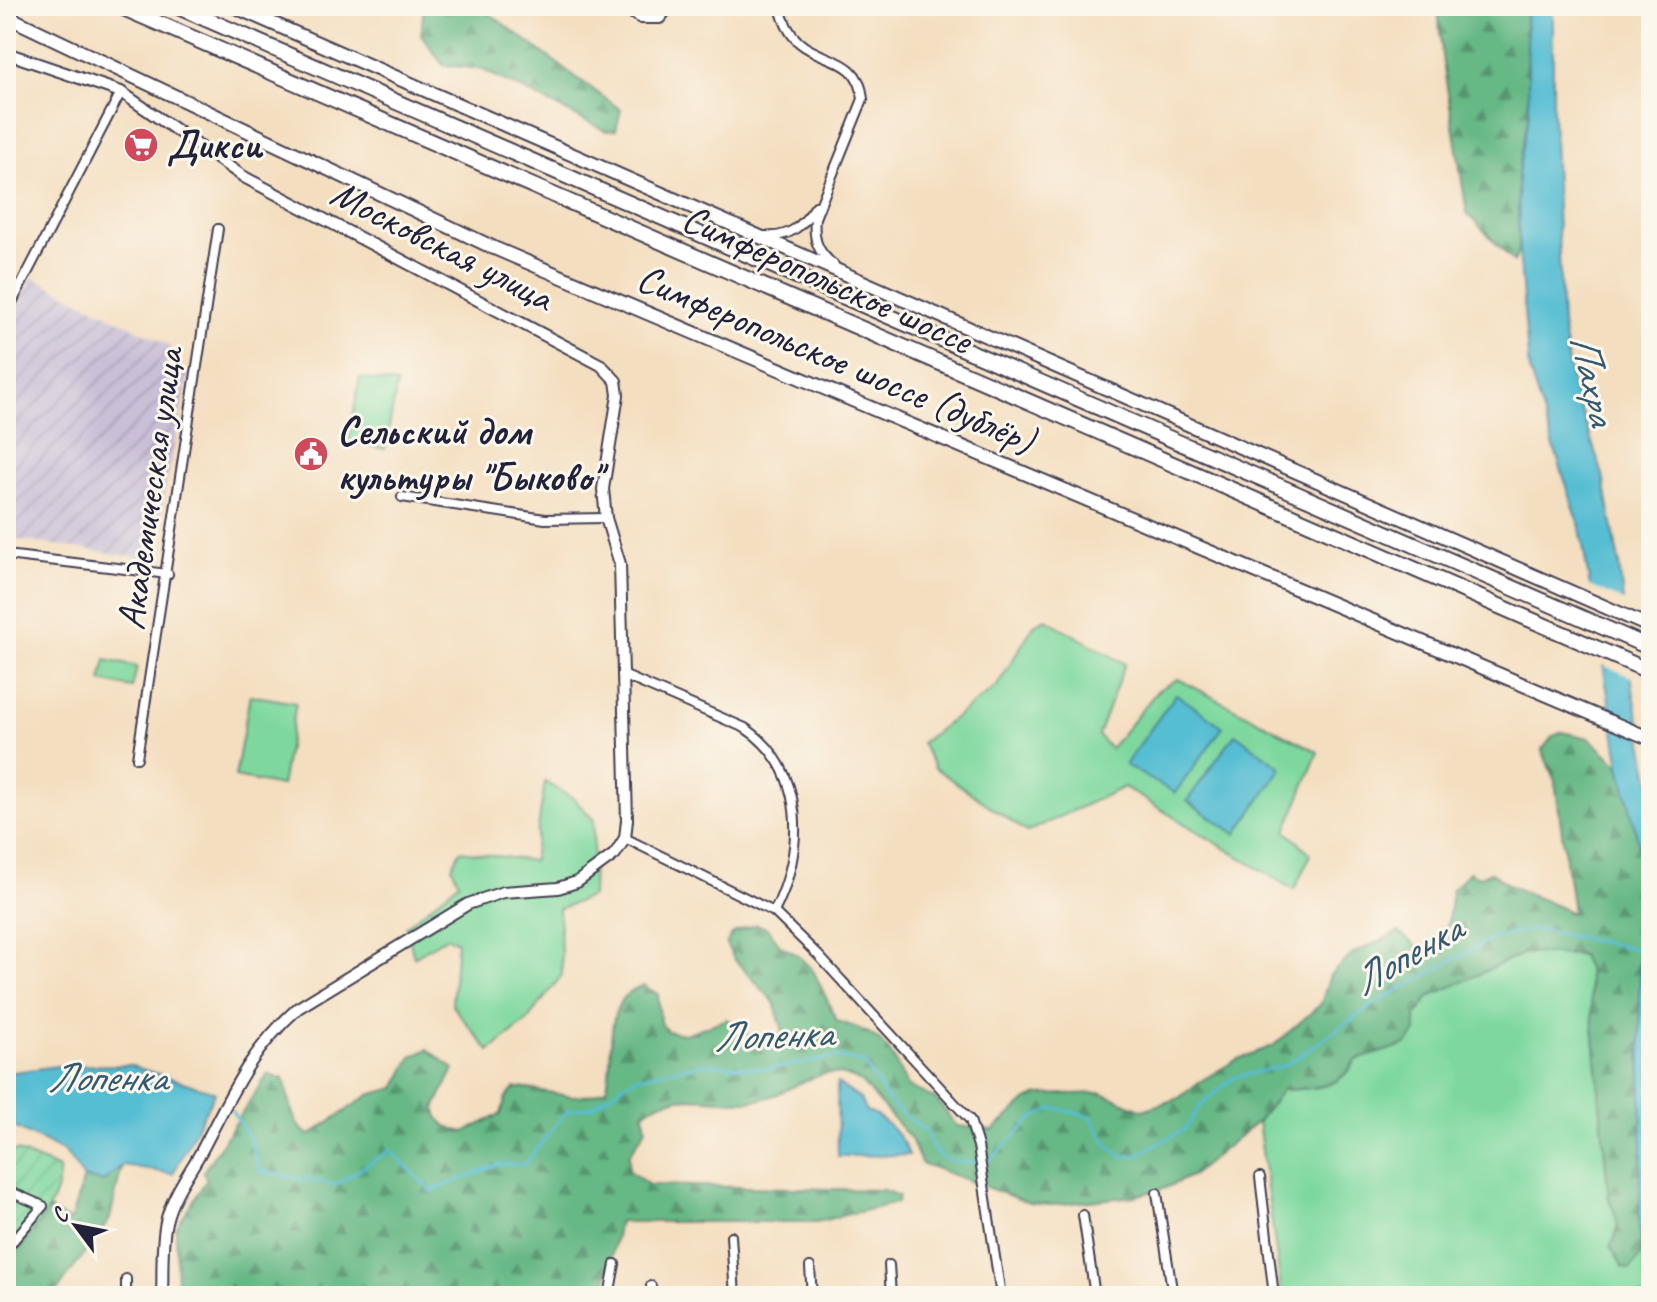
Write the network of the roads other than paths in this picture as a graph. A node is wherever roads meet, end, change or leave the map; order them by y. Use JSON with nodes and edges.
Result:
{"nodes":[{"id":1,"x":119,"y":6,"type":"edge"},
{"id":2,"x":176,"y":6,"type":"edge"},
{"id":3,"x":233,"y":6,"type":"edge"},
{"id":4,"x":619,"y":6,"type":"edge"},
{"id":5,"x":671,"y":6,"type":"edge"},
{"id":6,"x":780,"y":6,"type":"edge"},
{"id":7,"x":6,"y":16,"type":"edge"},
{"id":8,"x":6,"y":53,"type":"edge"},
{"id":9,"x":121,"y":92,"type":"junction"},
{"id":10,"x":821,"y":199,"type":"junction"},
{"id":11,"x":218,"y":229,"type":"dead end"},
{"id":12,"x":748,"y":234,"type":"junction"},
{"id":13,"x":850,"y":277,"type":"junction"},
{"id":14,"x":6,"y":314,"type":"edge"},
{"id":15,"x":402,"y":497,"type":"dead end"},
{"id":16,"x":606,"y":518,"type":"junction"},
{"id":17,"x":6,"y":555,"type":"edge"},
{"id":18,"x":168,"y":574,"type":"junction"},
{"id":19,"x":1651,"y":627,"type":"edge"},
{"id":20,"x":1651,"y":648,"type":"edge"},
{"id":21,"x":1651,"y":672,"type":"edge"},
{"id":22,"x":623,"y":675,"type":"junction"},
{"id":23,"x":1651,"y":739,"type":"edge"},
{"id":24,"x":137,"y":758,"type":"dead end"},
{"id":25,"x":625,"y":838,"type":"junction"},
{"id":26,"x":774,"y":912,"type":"junction"},
{"id":27,"x":1260,"y":1177,"type":"dead end"},
{"id":28,"x":6,"y":1190,"type":"edge"},
{"id":29,"x":1157,"y":1193,"type":"dead end"},
{"id":30,"x":1083,"y":1215,"type":"dead end"},
{"id":31,"x":731,"y":1236,"type":"dead end"},
{"id":32,"x":6,"y":1249,"type":"edge"},
{"id":33,"x":615,"y":1264,"type":"dead end"},
{"id":34,"x":889,"y":1265,"type":"dead end"},
{"id":35,"x":810,"y":1267,"type":"dead end"},
{"id":36,"x":126,"y":1279,"type":"dead end"},
{"id":37,"x":126,"y":1296,"type":"edge"},
{"id":38,"x":162,"y":1296,"type":"edge"},
{"id":39,"x":609,"y":1296,"type":"edge"},
{"id":40,"x":735,"y":1296,"type":"edge"},
{"id":41,"x":812,"y":1296,"type":"edge"},
{"id":42,"x":891,"y":1296,"type":"edge"},
{"id":43,"x":1001,"y":1296,"type":"edge"},
{"id":44,"x":1095,"y":1296,"type":"edge"},
{"id":45,"x":1173,"y":1296,"type":"edge"},
{"id":46,"x":1274,"y":1296,"type":"edge"}],
"edges":[{"from":1,"to":21,"type":"highway","name":"Симферопольское шоссе"},
{"from":2,"to":20,"type":"highway","name":"Симферопольское шоссе"},
{"from":3,"to":12,"type":"main road","name":"Симферопольское шоссе (дублёр)"},
{"from":4,"to":5,"type":"street"},
{"from":6,"to":10,"type":"street"},
{"from":7,"to":23,"type":"main road","name":"Симферопольское шоссе (дублёр)"},
{"from":8,"to":9,"type":"street","name":"Московская улица"},
{"from":9,"to":14,"type":"street"},
{"from":9,"to":16,"type":"street","name":"Московская улица"},
{"from":10,"to":12,"type":"street"},
{"from":10,"to":13,"type":"street"},
{"from":11,"to":18,"type":"street","name":"Академическая улица"},
{"from":12,"to":13,"type":"main road","name":"Симферопольское шоссе (дублёр)"},
{"from":13,"to":19,"type":"main road","name":"Симферопольское шоссе (дублёр)"},
{"from":15,"to":16,"type":"street"},
{"from":16,"to":22,"type":"street","name":"Московская улица"},
{"from":17,"to":18,"type":"street"},
{"from":18,"to":24,"type":"street","name":"Академическая улица"},
{"from":22,"to":25,"type":"street","name":"Московская улица"},
{"from":22,"to":26,"type":"street"},
{"from":25,"to":26,"type":"street"},
{"from":25,"to":38,"type":"street"},
{"from":26,"to":43,"type":"street"},
{"from":27,"to":46,"type":"street"},
{"from":28,"to":32,"type":"street"},
{"from":29,"to":45,"type":"street"},
{"from":30,"to":44,"type":"street"},
{"from":31,"to":40,"type":"street"},
{"from":33,"to":39,"type":"street"},
{"from":34,"to":42,"type":"street"},
{"from":35,"to":41,"type":"street"},
{"from":36,"to":37,"type":"street"}]}
